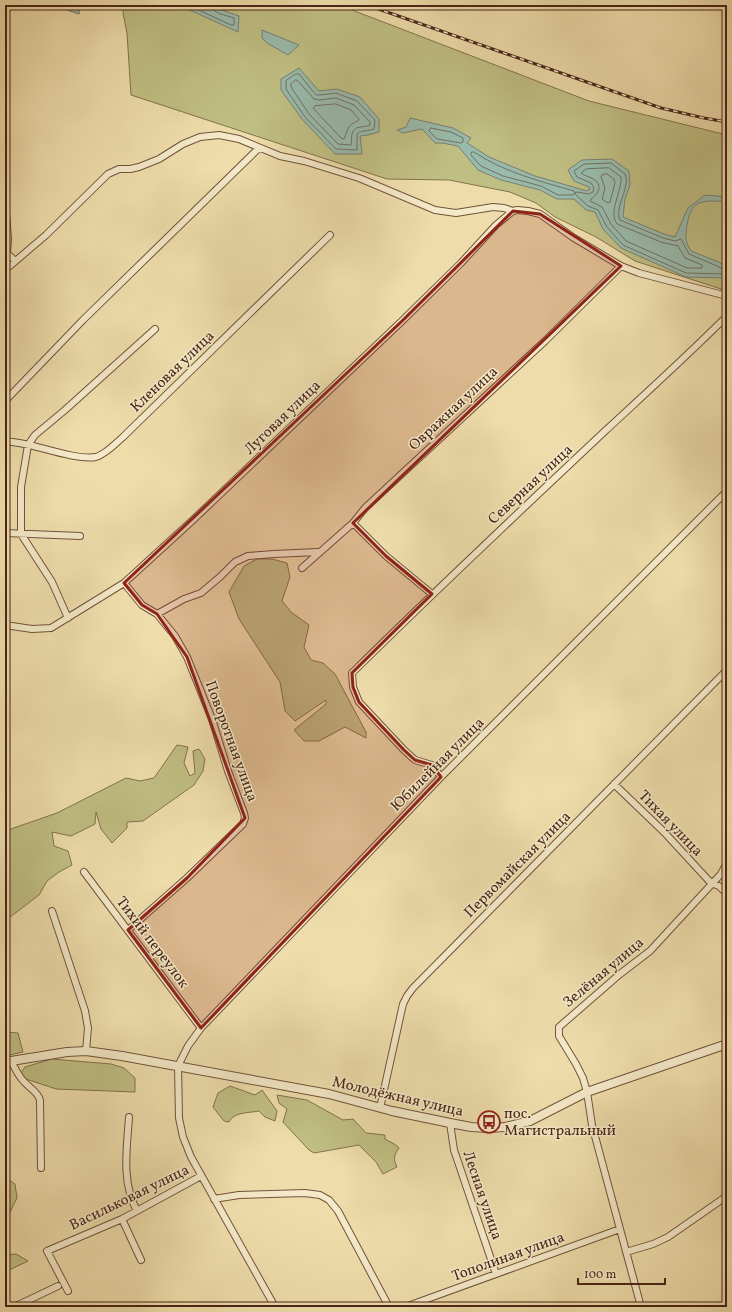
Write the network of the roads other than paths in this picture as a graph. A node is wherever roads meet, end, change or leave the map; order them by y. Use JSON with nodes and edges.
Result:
{"nodes":[{"id":1,"x":259,"y":148,"type":"junction"},
{"id":2,"x":5,"y":200,"type":"edge"},
{"id":3,"x":515,"y":210,"type":"junction"},
{"id":4,"x":330,"y":235,"type":"dead end"},
{"id":5,"x":6,"y":254,"type":"edge"},
{"id":6,"x":15,"y":261,"type":"junction"},
{"id":7,"x":622,"y":266,"type":"junction"},
{"id":8,"x":5,"y":270,"type":"edge"},
{"id":9,"x":727,"y":296,"type":"edge"},
{"id":10,"x":727,"y":316,"type":"edge"},
{"id":11,"x":154,"y":329,"type":"dead end"},
{"id":12,"x":5,"y":401,"type":"edge"},
{"id":13,"x":5,"y":441,"type":"edge"},
{"id":14,"x":28,"y":445,"type":"junction"},
{"id":15,"x":727,"y":491,"type":"edge"},
{"id":16,"x":353,"y":523,"type":"junction"},
{"id":17,"x":5,"y":533,"type":"edge"},
{"id":18,"x":21,"y":534,"type":"junction"},
{"id":19,"x":80,"y":536,"type":"dead end"},
{"id":20,"x":318,"y":552,"type":"junction"},
{"id":21,"x":302,"y":568,"type":"dead end"},
{"id":22,"x":124,"y":583,"type":"junction"},
{"id":23,"x":432,"y":594,"type":"junction"},
{"id":24,"x":156,"y":614,"type":"junction"},
{"id":25,"x":68,"y":618,"type":"junction"},
{"id":26,"x":5,"y":625,"type":"edge"},
{"id":27,"x":727,"y":670,"type":"edge"},
{"id":28,"x":441,"y":777,"type":"junction"},
{"id":29,"x":614,"y":784,"type":"junction"},
{"id":30,"x":727,"y":863,"type":"edge"},
{"id":31,"x":84,"y":872,"type":"dead end"},
{"id":32,"x":711,"y":884,"type":"junction"},
{"id":33,"x":727,"y":894,"type":"edge"},
{"id":34,"x":52,"y":911,"type":"dead end"},
{"id":35,"x":128,"y":930,"type":"junction"},
{"id":36,"x":201,"y":1028,"type":"junction"},
{"id":37,"x":727,"y":1044,"type":"edge"},
{"id":38,"x":86,"y":1051,"type":"junction"},
{"id":39,"x":8,"y":1061,"type":"edge"},
{"id":40,"x":178,"y":1066,"type":"junction"},
{"id":41,"x":587,"y":1092,"type":"junction"},
{"id":42,"x":380,"y":1108,"type":"junction"},
{"id":43,"x":128,"y":1117,"type":"dead end"},
{"id":44,"x":450,"y":1123,"type":"junction"},
{"id":45,"x":41,"y":1168,"type":"dead end"},
{"id":46,"x":201,"y":1176,"type":"junction"},
{"id":47,"x":727,"y":1196,"type":"edge"},
{"id":48,"x":214,"y":1199,"type":"junction"},
{"id":49,"x":137,"y":1211,"type":"junction"},
{"id":50,"x":122,"y":1219,"type":"junction"},
{"id":51,"x":620,"y":1229,"type":"junction"},
{"id":52,"x":626,"y":1252,"type":"junction"},
{"id":53,"x":141,"y":1260,"type":"dead end"},
{"id":54,"x":496,"y":1274,"type":"junction"},
{"id":55,"x":58,"y":1286,"type":"dead end"},
{"id":56,"x":68,"y":1291,"type":"dead end"},
{"id":57,"x":272,"y":1306,"type":"edge"},
{"id":58,"x":14,"y":1307,"type":"edge"},
{"id":59,"x":389,"y":1307,"type":"edge"},
{"id":60,"x":405,"y":1307,"type":"edge"},
{"id":61,"x":641,"y":1307,"type":"edge"}],
"edges":[{"from":1,"to":3,"type":"street"},
{"from":1,"to":6,"type":"street"},
{"from":1,"to":12,"type":"street"},
{"from":2,"to":5,"type":"street"},
{"from":3,"to":7,"type":"street"},
{"from":3,"to":22,"type":"street","name":"Луговая улица"},
{"from":4,"to":14,"type":"street","name":"Кленовая улица"},
{"from":5,"to":6,"type":"street"},
{"from":6,"to":8,"type":"street"},
{"from":7,"to":9,"type":"street"},
{"from":7,"to":16,"type":"street","name":"Овражная улица"},
{"from":10,"to":23,"type":"street","name":"Северная улица"},
{"from":11,"to":14,"type":"street"},
{"from":13,"to":14,"type":"street","name":"Кленовая улица"},
{"from":14,"to":18,"type":"street"},
{"from":15,"to":28,"type":"street","name":"Юбилейная улица"},
{"from":16,"to":20,"type":"street","name":"Овражная улица"},
{"from":16,"to":23,"type":"street"},
{"from":17,"to":18,"type":"street"},
{"from":18,"to":19,"type":"street"},
{"from":18,"to":25,"type":"street"},
{"from":20,"to":21,"type":"street","name":"Овражная улица"},
{"from":20,"to":24,"type":"street"},
{"from":22,"to":24,"type":"street","name":"Поворотная улица"},
{"from":22,"to":25,"type":"street","name":"Луговая улица"},
{"from":23,"to":28,"type":"street","name":"Северная улица"},
{"from":24,"to":35,"type":"street","name":"Поворотная улица"},
{"from":25,"to":26,"type":"street","name":"Луговая улица"},
{"from":27,"to":29,"type":"street","name":"Первомайская улица"},
{"from":28,"to":36,"type":"street","name":"Юбилейная улица"},
{"from":29,"to":32,"type":"street","name":"Тихая улица"},
{"from":29,"to":42,"type":"street","name":"Первомайская улица"},
{"from":30,"to":32,"type":"street"},
{"from":31,"to":35,"type":"street","name":"Тихий переулок"},
{"from":32,"to":33,"type":"street","name":"Тихая улица"},
{"from":32,"to":41,"type":"street","name":"Зелёная улица"},
{"from":34,"to":38,"type":"street"},
{"from":35,"to":36,"type":"street","name":"Тихий переулок"},
{"from":36,"to":40,"type":"street","name":"Юбилейная улица"},
{"from":37,"to":41,"type":"street","name":"Молодёжная улица"},
{"from":38,"to":39,"type":"street","name":"Молодёжная улица"},
{"from":38,"to":40,"type":"street","name":"Молодёжная улица"},
{"from":39,"to":45,"type":"street"},
{"from":40,"to":42,"type":"street","name":"Молодёжная улица"},
{"from":40,"to":46,"type":"street"},
{"from":41,"to":44,"type":"street","name":"Молодёжная улица"},
{"from":41,"to":51,"type":"street"},
{"from":42,"to":44,"type":"street","name":"Молодёжная улица"},
{"from":43,"to":49,"type":"street"},
{"from":44,"to":54,"type":"street","name":"Лесная улица"},
{"from":46,"to":48,"type":"street"},
{"from":46,"to":49,"type":"street","name":"Васильковая улица"},
{"from":47,"to":52,"type":"street"},
{"from":48,"to":57,"type":"street"},
{"from":48,"to":59,"type":"street"},
{"from":49,"to":50,"type":"street","name":"Васильковая улица"},
{"from":50,"to":53,"type":"street"},
{"from":50,"to":56,"type":"street","name":"Васильковая улица"},
{"from":51,"to":52,"type":"street"},
{"from":51,"to":54,"type":"street","name":"Тополиная улица"},
{"from":52,"to":61,"type":"street"},
{"from":54,"to":60,"type":"street","name":"Тополиная улица"},
{"from":55,"to":58,"type":"street"}]}
